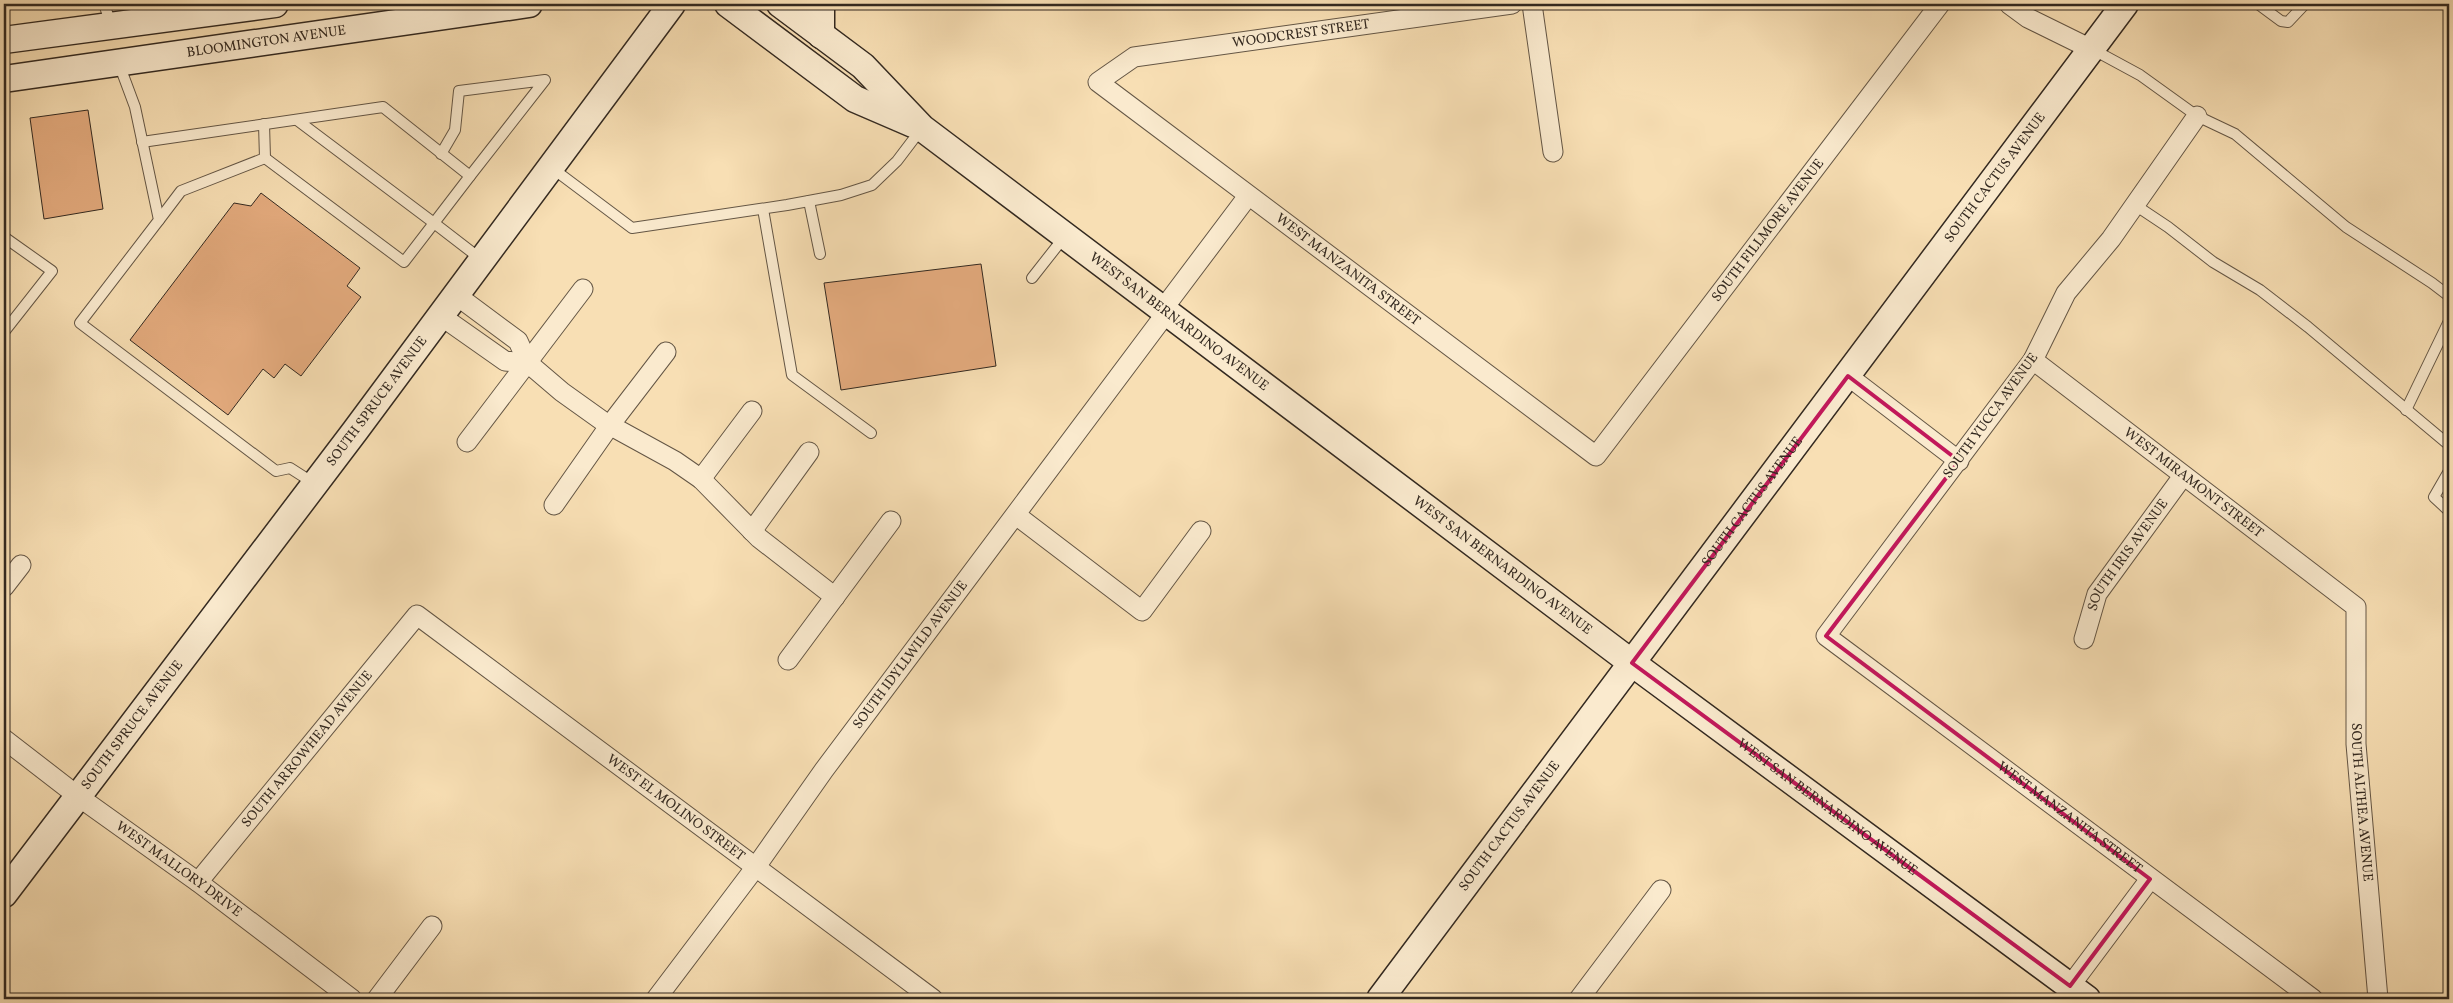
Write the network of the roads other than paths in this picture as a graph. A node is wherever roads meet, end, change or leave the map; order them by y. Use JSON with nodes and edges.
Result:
{"nodes":[{"id":1,"x":275,"y":4,"type":"edge"},
{"id":2,"x":529,"y":4,"type":"edge"},
{"id":3,"x":672,"y":4,"type":"edge"},
{"id":4,"x":728,"y":4,"type":"edge"},
{"id":5,"x":780,"y":4,"type":"edge"},
{"id":6,"x":821,"y":4,"type":"edge"},
{"id":7,"x":1512,"y":4,"type":"edge"},
{"id":8,"x":1532,"y":4,"type":"edge"},
{"id":9,"x":1940,"y":4,"type":"edge"},
{"id":10,"x":2009,"y":4,"type":"edge"},
{"id":11,"x":2125,"y":4,"type":"edge"},
{"id":12,"x":2258,"y":4,"type":"edge"},
{"id":13,"x":2305,"y":4,"type":"edge"},
{"id":14,"x":108,"y":15,"type":"edge"},
{"id":15,"x":821,"y":35,"type":"junction"},
{"id":16,"x":4,"y":40,"type":"edge"},
{"id":17,"x":2091,"y":49,"type":"junction"},
{"id":18,"x":118,"y":63,"type":"junction"},
{"id":19,"x":4,"y":73,"type":"edge"},
{"id":20,"x":4,"y":79,"type":"edge"},
{"id":21,"x":1098,"y":82,"type":"joint"},
{"id":22,"x":2197,"y":116,"type":"junction"},
{"id":23,"x":296,"y":120,"type":"junction"},
{"id":24,"x":264,"y":124,"type":"junction"},
{"id":25,"x":922,"y":128,"type":"junction"},
{"id":26,"x":142,"y":142,"type":"junction"},
{"id":27,"x":1553,"y":152,"type":"dead end"},
{"id":28,"x":441,"y":154,"type":"junction"},
{"id":29,"x":265,"y":158,"type":"junction"},
{"id":30,"x":551,"y":167,"type":"junction"},
{"id":31,"x":470,"y":176,"type":"junction"},
{"id":32,"x":1248,"y":196,"type":"junction"},
{"id":33,"x":809,"y":201,"type":"junction"},
{"id":34,"x":2135,"y":205,"type":"junction"},
{"id":35,"x":763,"y":209,"type":"junction"},
{"id":36,"x":159,"y":220,"type":"junction"},
{"id":37,"x":434,"y":223,"type":"junction"},
{"id":38,"x":1066,"y":236,"type":"junction"},
{"id":39,"x":4,"y":237,"type":"edge"},
{"id":40,"x":820,"y":254,"type":"dead end"},
{"id":41,"x":482,"y":260,"type":"junction"},
{"id":42,"x":1032,"y":278,"type":"dead end"},
{"id":43,"x":583,"y":289,"type":"dead end"},
{"id":44,"x":2449,"y":296,"type":"edge"},
{"id":45,"x":449,"y":305,"type":"junction"},
{"id":46,"x":1165,"y":310,"type":"junction"},
{"id":47,"x":2449,"y":321,"type":"edge"},
{"id":48,"x":4,"y":332,"type":"edge"},
{"id":49,"x":666,"y":352,"type":"dead end"},
{"id":50,"x":2033,"y":360,"type":"junction"},
{"id":51,"x":528,"y":363,"type":"junction"},
{"id":52,"x":1848,"y":376,"type":"junction"},
{"id":53,"x":2406,"y":410,"type":"junction"},
{"id":54,"x":752,"y":411,"type":"dead end"},
{"id":55,"x":610,"y":425,"type":"junction"},
{"id":56,"x":871,"y":433,"type":"dead end"},
{"id":57,"x":468,"y":442,"type":"dead end"},
{"id":58,"x":2449,"y":445,"type":"edge"},
{"id":59,"x":809,"y":452,"type":"dead end"},
{"id":60,"x":1596,"y":456,"type":"joint"},
{"id":61,"x":1959,"y":461,"type":"junction"},
{"id":62,"x":2449,"y":471,"type":"edge"},
{"id":63,"x":2184,"y":476,"type":"junction"},
{"id":64,"x":701,"y":478,"type":"junction"},
{"id":65,"x":315,"y":484,"type":"junction"},
{"id":66,"x":554,"y":505,"type":"dead end"},
{"id":67,"x":2449,"y":511,"type":"edge"},
{"id":68,"x":1016,"y":515,"type":"junction"},
{"id":69,"x":891,"y":521,"type":"dead end"},
{"id":70,"x":752,"y":531,"type":"junction"},
{"id":71,"x":1201,"y":531,"type":"dead end"},
{"id":72,"x":20,"y":565,"type":"dead end"},
{"id":73,"x":4,"y":587,"type":"edge"},
{"id":74,"x":835,"y":597,"type":"junction"},
{"id":75,"x":2356,"y":607,"type":"joint"},
{"id":76,"x":417,"y":615,"type":"joint"},
{"id":77,"x":1826,"y":636,"type":"joint"},
{"id":78,"x":2084,"y":639,"type":"dead end"},
{"id":79,"x":788,"y":660,"type":"dead end"},
{"id":80,"x":1632,"y":663,"type":"junction"},
{"id":81,"x":4,"y":739,"type":"edge"},
{"id":82,"x":78,"y":797,"type":"junction"},
{"id":83,"x":755,"y":868,"type":"junction"},
{"id":84,"x":2150,"y":879,"type":"junction"},
{"id":85,"x":198,"y":882,"type":"junction"},
{"id":86,"x":1661,"y":890,"type":"dead end"},
{"id":87,"x":4,"y":894,"type":"edge"},
{"id":88,"x":432,"y":926,"type":"dead end"},
{"id":89,"x":2078,"y":993,"type":"edge"},
{"id":90,"x":352,"y":999,"type":"edge"},
{"id":91,"x":377,"y":999,"type":"edge"},
{"id":92,"x":656,"y":999,"type":"edge"},
{"id":93,"x":933,"y":999,"type":"edge"},
{"id":94,"x":1380,"y":999,"type":"edge"},
{"id":95,"x":1579,"y":999,"type":"edge"},
{"id":96,"x":2313,"y":999,"type":"edge"},
{"id":97,"x":2378,"y":999,"type":"edge"}],
"edges":[{"from":1,"to":14,"type":"main road"},
{"from":2,"to":18,"type":"main road","name":"BLOOMINGTON AVENUE"},
{"from":3,"to":30,"type":"main road","name":"SOUTH SPRUCE AVENUE"},
{"from":4,"to":25,"type":"main road","name":"WEST SAN BERNARDINO AVENUE"},
{"from":5,"to":15,"type":"main road","name":"WEST SAN BERNARDINO AVENUE"},
{"from":6,"to":15,"type":"main road"},
{"from":7,"to":21,"type":"street","name":"WOODCREST STREET"},
{"from":8,"to":27,"type":"street"},
{"from":9,"to":60,"type":"street","name":"SOUTH FILLMORE AVENUE"},
{"from":10,"to":17,"type":"street"},
{"from":11,"to":17,"type":"main road","name":"SOUTH CACTUS AVENUE"},
{"from":12,"to":13,"type":"lane"},
{"from":14,"to":16,"type":"main road"},
{"from":14,"to":19,"type":"main road"},
{"from":15,"to":25,"type":"main road","name":"WEST SAN BERNARDINO AVENUE"},
{"from":17,"to":22,"type":"lane"},
{"from":17,"to":52,"type":"main road","name":"SOUTH CACTUS AVENUE"},
{"from":18,"to":20,"type":"main road","name":"BLOOMINGTON AVENUE"},
{"from":18,"to":26,"type":"lane"},
{"from":21,"to":32,"type":"street","name":"WEST MANZANITA STREET"},
{"from":22,"to":34,"type":"street","name":"SOUTH YUCCA AVENUE"},
{"from":22,"to":44,"type":"lane"},
{"from":23,"to":24,"type":"lane"},
{"from":23,"to":28,"type":"lane"},
{"from":23,"to":37,"type":"lane"},
{"from":24,"to":26,"type":"lane"},
{"from":24,"to":29,"type":"lane"},
{"from":25,"to":33,"type":"lane"},
{"from":25,"to":38,"type":"main road","name":"WEST SAN BERNARDINO AVENUE"},
{"from":26,"to":36,"type":"lane"},
{"from":28,"to":31,"type":"lane"},
{"from":28,"to":31,"type":"lane"},
{"from":29,"to":36,"type":"lane"},
{"from":29,"to":37,"type":"lane"},
{"from":30,"to":35,"type":"lane"},
{"from":30,"to":41,"type":"main road","name":"SOUTH SPRUCE AVENUE"},
{"from":31,"to":37,"type":"lane"},
{"from":32,"to":46,"type":"street","name":"SOUTH IDYLLWILD AVENUE"},
{"from":32,"to":60,"type":"street","name":"WEST MANZANITA STREET"},
{"from":33,"to":35,"type":"lane"},
{"from":33,"to":40,"type":"lane"},
{"from":34,"to":50,"type":"street","name":"SOUTH YUCCA AVENUE"},
{"from":34,"to":53,"type":"lane"},
{"from":35,"to":56,"type":"lane"},
{"from":36,"to":65,"type":"lane"},
{"from":37,"to":41,"type":"lane"},
{"from":38,"to":42,"type":"lane"},
{"from":38,"to":46,"type":"main road","name":"WEST SAN BERNARDINO AVENUE"},
{"from":39,"to":48,"type":"lane"},
{"from":41,"to":45,"type":"main road","name":"SOUTH SPRUCE AVENUE"},
{"from":43,"to":51,"type":"street"},
{"from":45,"to":51,"type":"street"},
{"from":45,"to":51,"type":"street"},
{"from":45,"to":65,"type":"main road","name":"SOUTH SPRUCE AVENUE"},
{"from":46,"to":68,"type":"street","name":"SOUTH IDYLLWILD AVENUE"},
{"from":46,"to":80,"type":"main road","name":"WEST SAN BERNARDINO AVENUE"},
{"from":47,"to":53,"type":"lane"},
{"from":49,"to":55,"type":"street"},
{"from":50,"to":61,"type":"street","name":"SOUTH YUCCA AVENUE"},
{"from":50,"to":63,"type":"street","name":"WEST MIRAMONT STREET"},
{"from":51,"to":55,"type":"street"},
{"from":51,"to":57,"type":"street"},
{"from":52,"to":61,"type":"street"},
{"from":52,"to":80,"type":"main road","name":"SOUTH CACTUS AVENUE"},
{"from":53,"to":58,"type":"lane"},
{"from":54,"to":64,"type":"street"},
{"from":55,"to":64,"type":"street"},
{"from":55,"to":66,"type":"street"},
{"from":59,"to":70,"type":"street"},
{"from":61,"to":77,"type":"street","name":"SOUTH YUCCA AVENUE"},
{"from":62,"to":67,"type":"lane"},
{"from":63,"to":75,"type":"street","name":"WEST MIRAMONT STREET"},
{"from":63,"to":78,"type":"street","name":"SOUTH IRIS AVENUE"},
{"from":64,"to":70,"type":"street"},
{"from":65,"to":82,"type":"main road","name":"SOUTH SPRUCE AVENUE"},
{"from":68,"to":71,"type":"street"},
{"from":68,"to":83,"type":"street","name":"SOUTH IDYLLWILD AVENUE"},
{"from":69,"to":74,"type":"street"},
{"from":70,"to":74,"type":"street"},
{"from":72,"to":73,"type":"street"},
{"from":74,"to":79,"type":"street"},
{"from":75,"to":97,"type":"street","name":"SOUTH ALTHEA AVENUE"},
{"from":76,"to":83,"type":"street","name":"WEST EL MOLINO STREET"},
{"from":76,"to":85,"type":"street","name":"SOUTH ARROWHEAD AVENUE"},
{"from":77,"to":84,"type":"street","name":"WEST MANZANITA STREET"},
{"from":80,"to":89,"type":"main road","name":"WEST SAN BERNARDINO AVENUE"},
{"from":80,"to":94,"type":"main road","name":"SOUTH CACTUS AVENUE"},
{"from":81,"to":82,"type":"street","name":"WEST MALLORY DRIVE"},
{"from":82,"to":85,"type":"street","name":"WEST MALLORY DRIVE"},
{"from":82,"to":87,"type":"main road","name":"SOUTH SPRUCE AVENUE"},
{"from":83,"to":92,"type":"street","name":"SOUTH IDYLLWILD AVENUE"},
{"from":83,"to":93,"type":"street","name":"WEST EL MOLINO STREET"},
{"from":84,"to":89,"type":"street"},
{"from":84,"to":96,"type":"street","name":"WEST MANZANITA STREET"},
{"from":85,"to":90,"type":"street","name":"WEST MALLORY DRIVE"},
{"from":86,"to":95,"type":"street"},
{"from":88,"to":91,"type":"street"}]}
